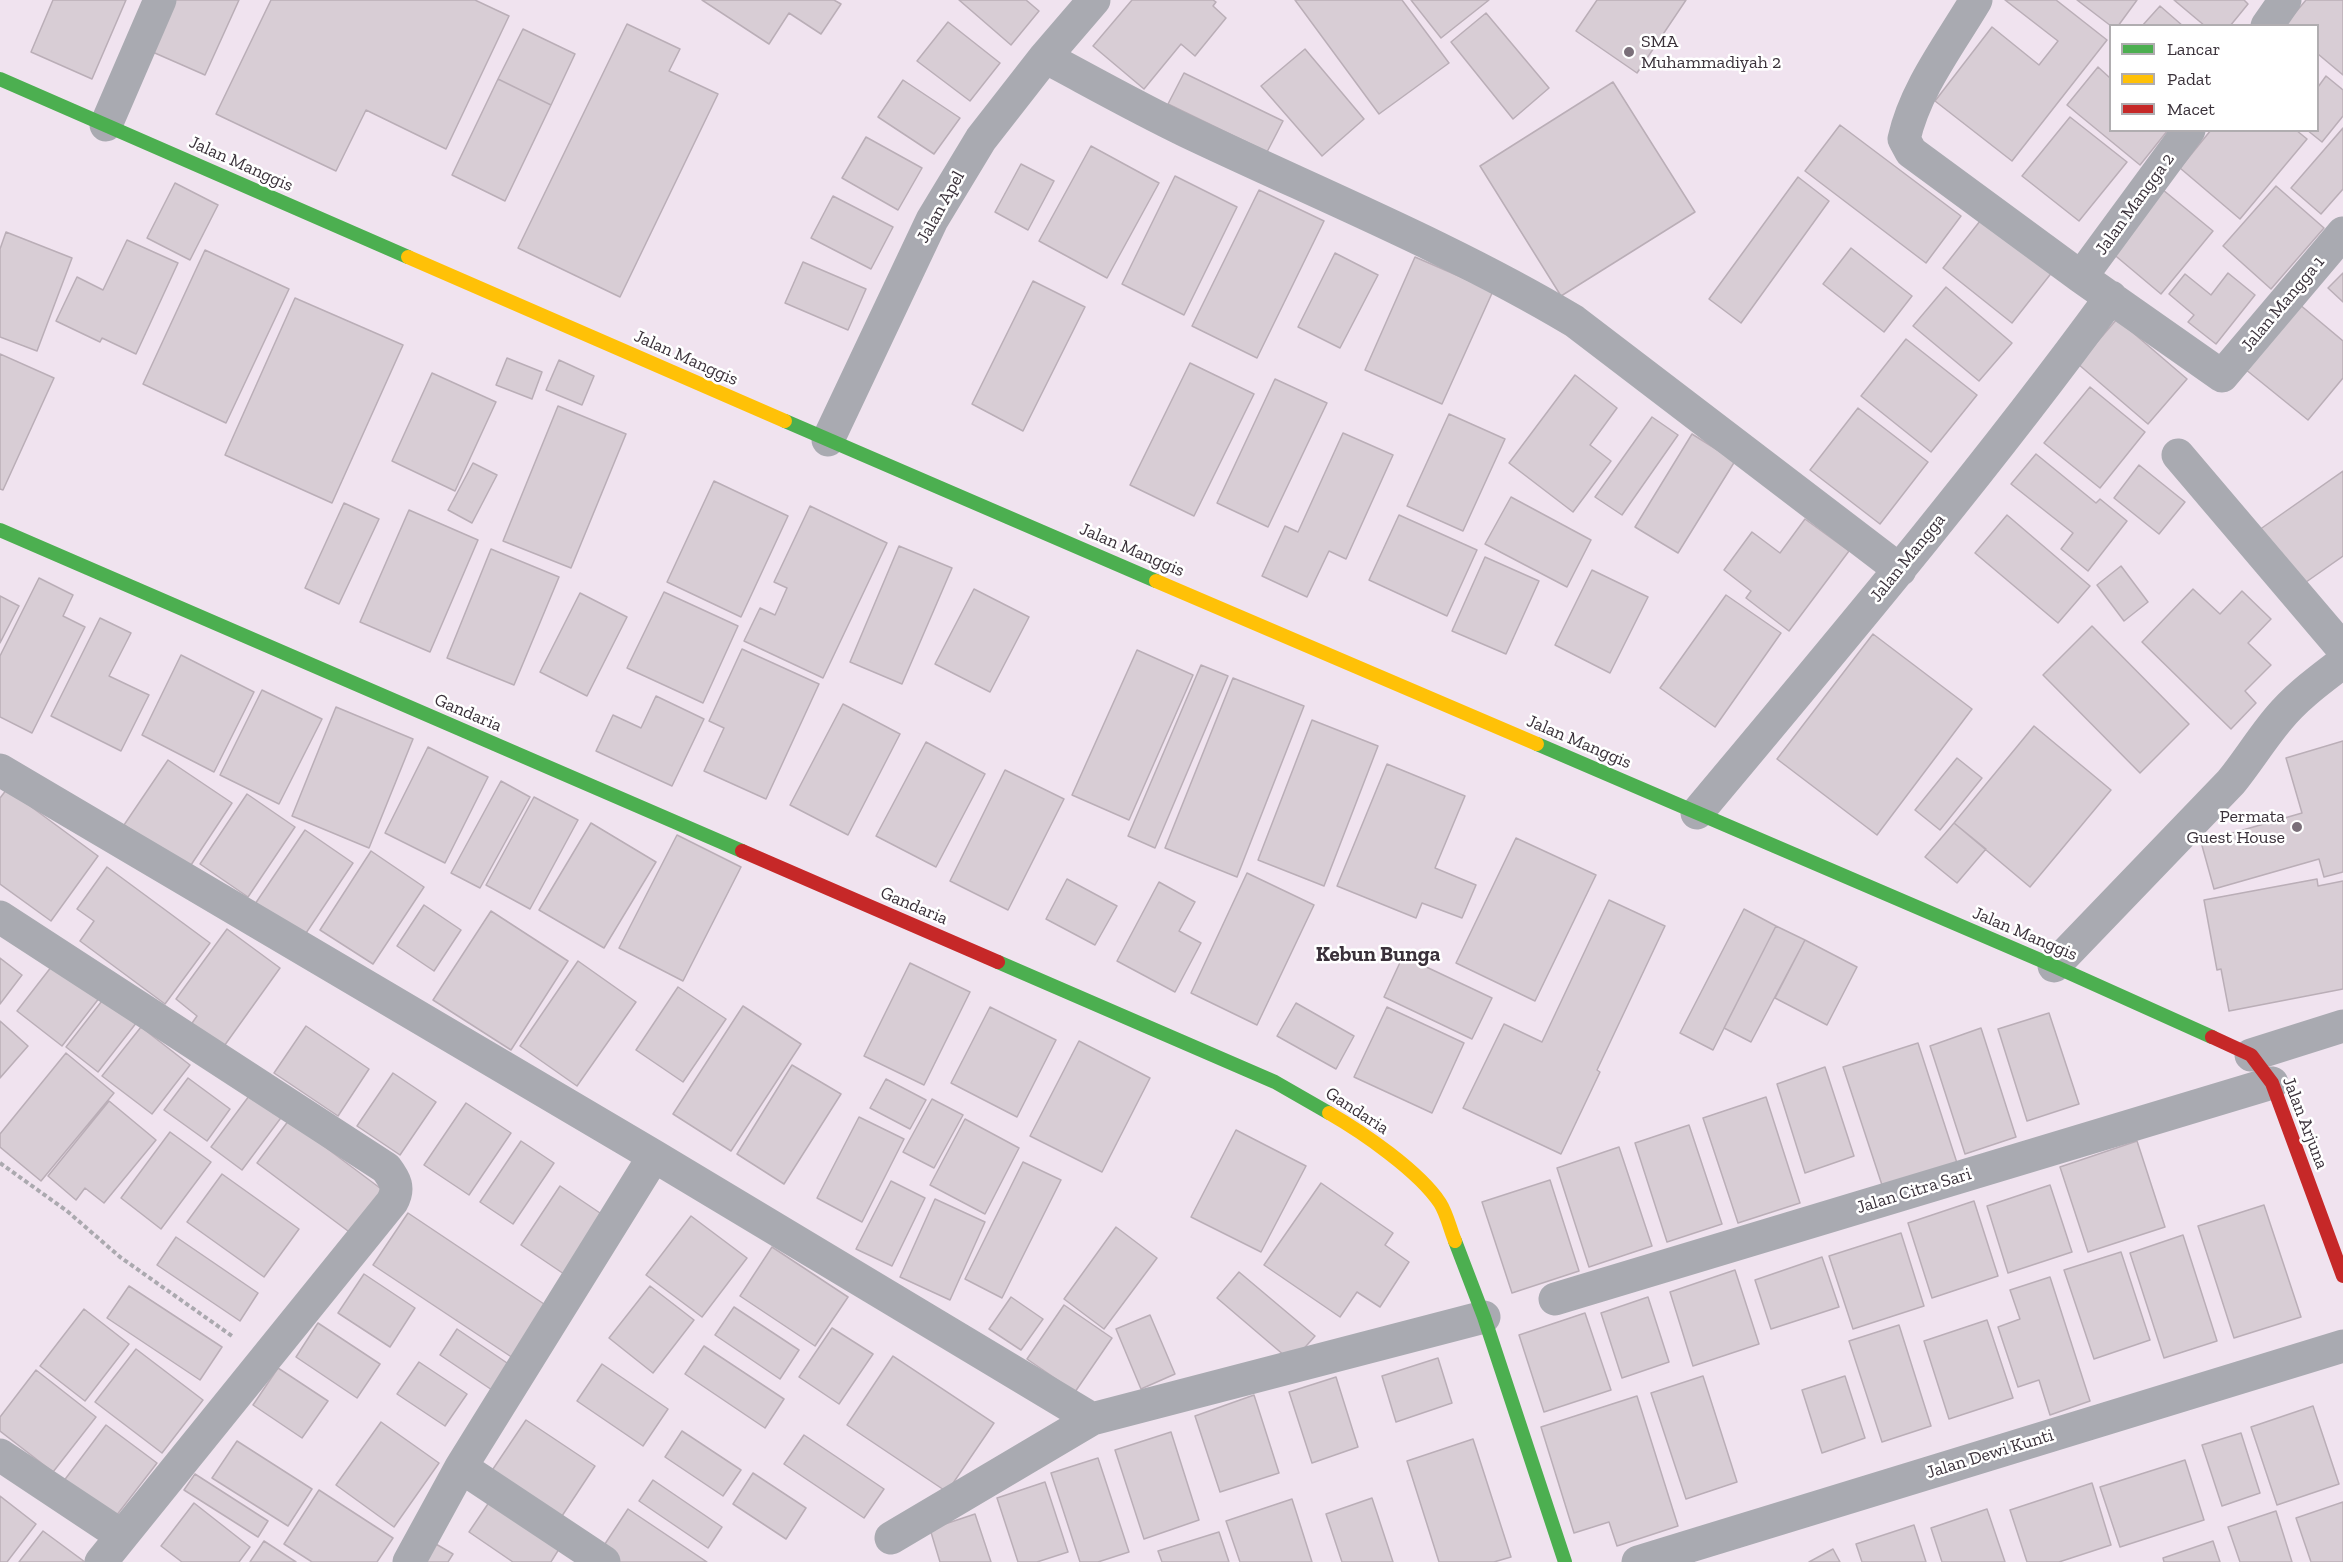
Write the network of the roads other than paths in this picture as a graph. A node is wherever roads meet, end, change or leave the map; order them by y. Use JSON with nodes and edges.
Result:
{"nodes":[{"id":1,"x":160,"y":0,"type":"edge"},
{"id":2,"x":1094,"y":0,"type":"edge"},
{"id":3,"x":1976,"y":0,"type":"edge"},
{"id":4,"x":2285,"y":0,"type":"edge"},
{"id":5,"x":2267,"y":24,"type":"edge"},
{"id":6,"x":1045,"y":57,"type":"junction"},
{"id":7,"x":0,"y":79,"type":"edge"},
{"id":8,"x":106,"y":124,"type":"junction"},
{"id":9,"x":2188,"y":132,"type":"edge"},
{"id":10,"x":2343,"y":232,"type":"edge"},
{"id":11,"x":2081,"y":277,"type":"junction"},
{"id":12,"x":2111,"y":297,"type":"junction"},
{"id":13,"x":828,"y":440,"type":"junction"},
{"id":14,"x":2178,"y":455,"type":"dead end"},
{"id":15,"x":0,"y":530,"type":"edge"},
{"id":16,"x":1900,"y":570,"type":"junction"},
{"id":17,"x":2343,"y":648,"type":"edge"},
{"id":18,"x":2343,"y":662,"type":"edge"},
{"id":19,"x":0,"y":770,"type":"edge"},
{"id":20,"x":1697,"y":813,"type":"junction"},
{"id":21,"x":0,"y":917,"type":"edge"},
{"id":22,"x":2054,"y":966,"type":"junction"},
{"id":23,"x":2343,"y":1026,"type":"edge"},
{"id":24,"x":2251,"y":1055,"type":"junction"},
{"id":25,"x":2272,"y":1083,"type":"junction"},
{"id":26,"x":654,"y":1156,"type":"junction"},
{"id":27,"x":2343,"y":1276,"type":"edge"},
{"id":28,"x":1555,"y":1299,"type":"dead end"},
{"id":29,"x":1484,"y":1317,"type":"junction"},
{"id":30,"x":2343,"y":1346,"type":"edge"},
{"id":31,"x":1092,"y":1419,"type":"junction"},
{"id":32,"x":0,"y":1455,"type":"edge"},
{"id":33,"x":461,"y":1467,"type":"junction"},
{"id":34,"x":122,"y":1536,"type":"junction"},
{"id":35,"x":891,"y":1538,"type":"dead end"},
{"id":36,"x":101,"y":1562,"type":"edge"},
{"id":37,"x":410,"y":1562,"type":"edge"},
{"id":38,"x":604,"y":1562,"type":"edge"},
{"id":39,"x":1565,"y":1562,"type":"edge"},
{"id":40,"x":1638,"y":1562,"type":"edge"}],
"edges":[{"from":1,"to":8,"type":"street"},
{"from":2,"to":6,"type":"street","name":"Jalan Apel"},
{"from":3,"to":11,"type":"street"},
{"from":4,"to":5,"type":"street"},
{"from":6,"to":13,"type":"street","name":"Jalan Apel"},
{"from":6,"to":16,"type":"street"},
{"from":7,"to":8,"type":"street","name":"Jalan Manggis"},
{"from":8,"to":13,"type":"street","name":"Jalan Manggis"},
{"from":9,"to":11,"type":"street","name":"Jalan Mangga 2"},
{"from":10,"to":12,"type":"street","name":"Jalan Mangga 1"},
{"from":11,"to":12,"type":"street"},
{"from":12,"to":16,"type":"street","name":"Jalan Mangga"},
{"from":13,"to":20,"type":"street","name":"Jalan Manggis"},
{"from":14,"to":17,"type":"street"},
{"from":15,"to":29,"type":"street","name":"Gandaria"},
{"from":16,"to":20,"type":"street","name":"Jalan Mangga"},
{"from":18,"to":22,"type":"street"},
{"from":19,"to":26,"type":"street"},
{"from":20,"to":22,"type":"street","name":"Jalan Manggis"},
{"from":21,"to":34,"type":"street"},
{"from":22,"to":24,"type":"street","name":"Jalan Manggis"},
{"from":23,"to":24,"type":"street"},
{"from":24,"to":25,"type":"street","name":"Jalan Arjuna"},
{"from":25,"to":27,"type":"street","name":"Jalan Arjuna"},
{"from":25,"to":28,"type":"street","name":"Jalan Citra Sari"},
{"from":26,"to":31,"type":"street"},
{"from":26,"to":33,"type":"street"},
{"from":29,"to":31,"type":"street"},
{"from":29,"to":39,"type":"street","name":"Gandaria"},
{"from":30,"to":40,"type":"street","name":"Jalan Dewi Kunti"},
{"from":31,"to":35,"type":"street"},
{"from":32,"to":34,"type":"street"},
{"from":33,"to":37,"type":"street"},
{"from":33,"to":38,"type":"street"},
{"from":34,"to":36,"type":"street"}]}
